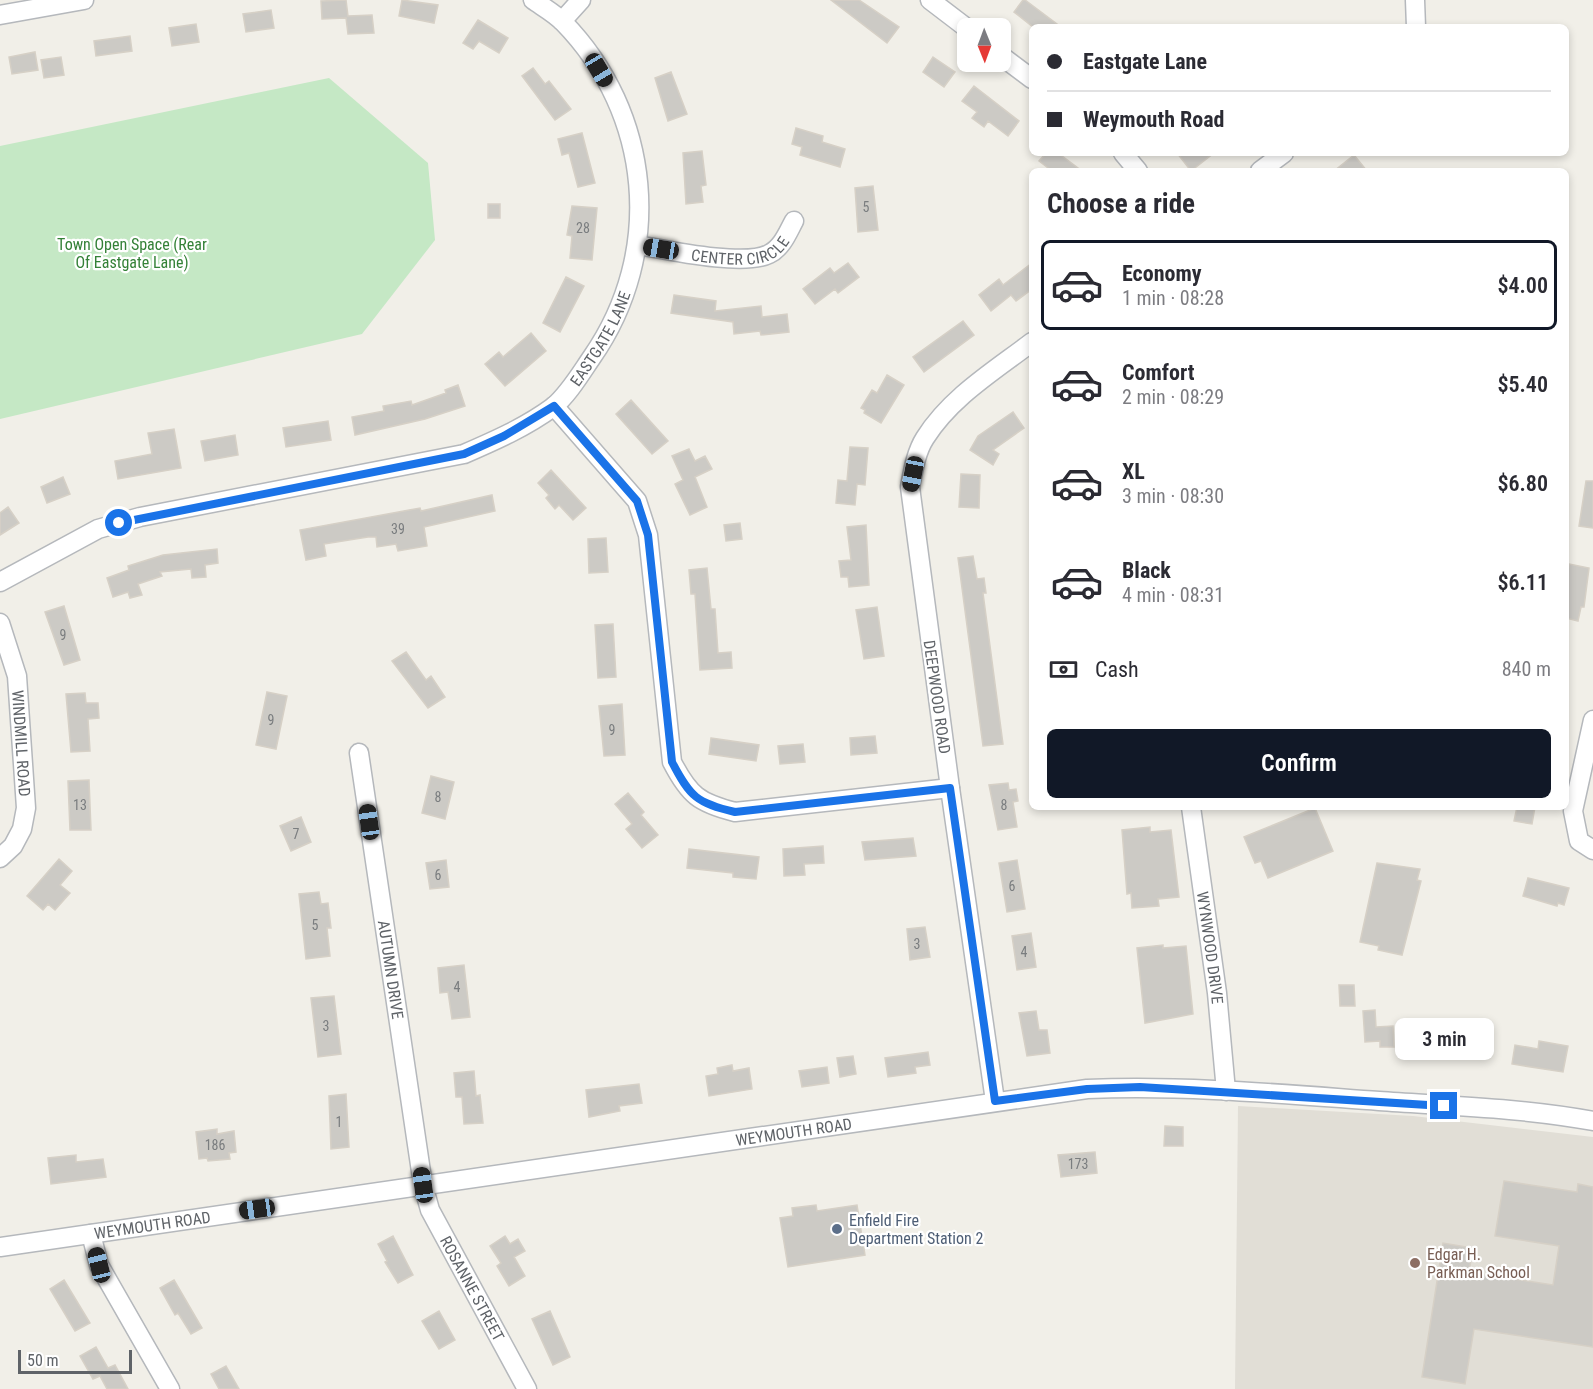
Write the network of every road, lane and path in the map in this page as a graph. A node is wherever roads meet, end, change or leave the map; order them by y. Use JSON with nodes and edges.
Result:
{"nodes":[{"id":1,"x":84,"y":0,"type":"edge"},
{"id":2,"x":533,"y":0,"type":"edge"},
{"id":3,"x":581,"y":0,"type":"edge"},
{"id":4,"x":930,"y":0,"type":"edge"},
{"id":5,"x":1415,"y":0,"type":"edge"},
{"id":6,"x":0,"y":15,"type":"edge"},
{"id":7,"x":562,"y":21,"type":"junction"},
{"id":8,"x":957,"y":21,"type":"edge"},
{"id":9,"x":1416,"y":24,"type":"edge"},
{"id":10,"x":1011,"y":63,"type":"edge"},
{"id":11,"x":1029,"y":77,"type":"edge"},
{"id":12,"x":1126,"y":156,"type":"edge"},
{"id":13,"x":1280,"y":156,"type":"edge"},
{"id":14,"x":1136,"y":168,"type":"edge"},
{"id":15,"x":1264,"y":168,"type":"edge"},
{"id":16,"x":794,"y":221,"type":"dead end"},
{"id":17,"x":638,"y":245,"type":"junction"},
{"id":18,"x":1029,"y":344,"type":"edge"},
{"id":19,"x":554,"y":406,"type":"junction"},
{"id":20,"x":0,"y":582,"type":"edge"},
{"id":21,"x":0,"y":623,"type":"edge"},
{"id":22,"x":1593,"y":720,"type":"edge"},
{"id":23,"x":359,"y":753,"type":"dead end"},
{"id":24,"x":950,"y":788,"type":"junction"},
{"id":25,"x":1191,"y":810,"type":"edge"},
{"id":26,"x":1593,"y":850,"type":"edge"},
{"id":27,"x":0,"y":858,"type":"edge"},
{"id":28,"x":1226,"y":1091,"type":"junction"},
{"id":29,"x":995,"y":1101,"type":"junction"},
{"id":30,"x":1593,"y":1121,"type":"edge"},
{"id":31,"x":423,"y":1185,"type":"junction"},
{"id":32,"x":91,"y":1234,"type":"junction"},
{"id":33,"x":0,"y":1247,"type":"edge"},
{"id":34,"x":170,"y":1389,"type":"edge"},
{"id":35,"x":527,"y":1389,"type":"edge"}],
"edges":[{"from":1,"to":6,"type":"street"},
{"from":2,"to":7,"type":"street","name":"EASTGATE LANE"},
{"from":3,"to":7,"type":"street"},
{"from":4,"to":8,"type":"street"},
{"from":5,"to":9,"type":"street"},
{"from":7,"to":17,"type":"street","name":"EASTGATE LANE"},
{"from":10,"to":11,"type":"street"},
{"from":12,"to":14,"type":"street"},
{"from":13,"to":15,"type":"street"},
{"from":16,"to":17,"type":"street","name":"CENTER CIRCLE"},
{"from":17,"to":19,"type":"street","name":"EASTGATE LANE"},
{"from":18,"to":24,"type":"street","name":"DEEPWOOD ROAD"},
{"from":19,"to":20,"type":"street","name":"EASTGATE LANE"},
{"from":19,"to":24,"type":"street"},
{"from":21,"to":27,"type":"street","name":"WINDMILL ROAD"},
{"from":22,"to":26,"type":"street"},
{"from":23,"to":31,"type":"street","name":"AUTUMN DRIVE"},
{"from":24,"to":29,"type":"street","name":"DEEPWOOD ROAD"},
{"from":25,"to":28,"type":"street","name":"WYNWOOD DRIVE"},
{"from":28,"to":29,"type":"street","name":"WEYMOUTH ROAD"},
{"from":28,"to":30,"type":"street","name":"WEYMOUTH ROAD"},
{"from":29,"to":31,"type":"street","name":"WEYMOUTH ROAD"},
{"from":31,"to":32,"type":"street","name":"WEYMOUTH ROAD"},
{"from":31,"to":35,"type":"street","name":"ROSANNE STREET"},
{"from":32,"to":33,"type":"street","name":"WEYMOUTH ROAD"},
{"from":32,"to":34,"type":"street"}]}
